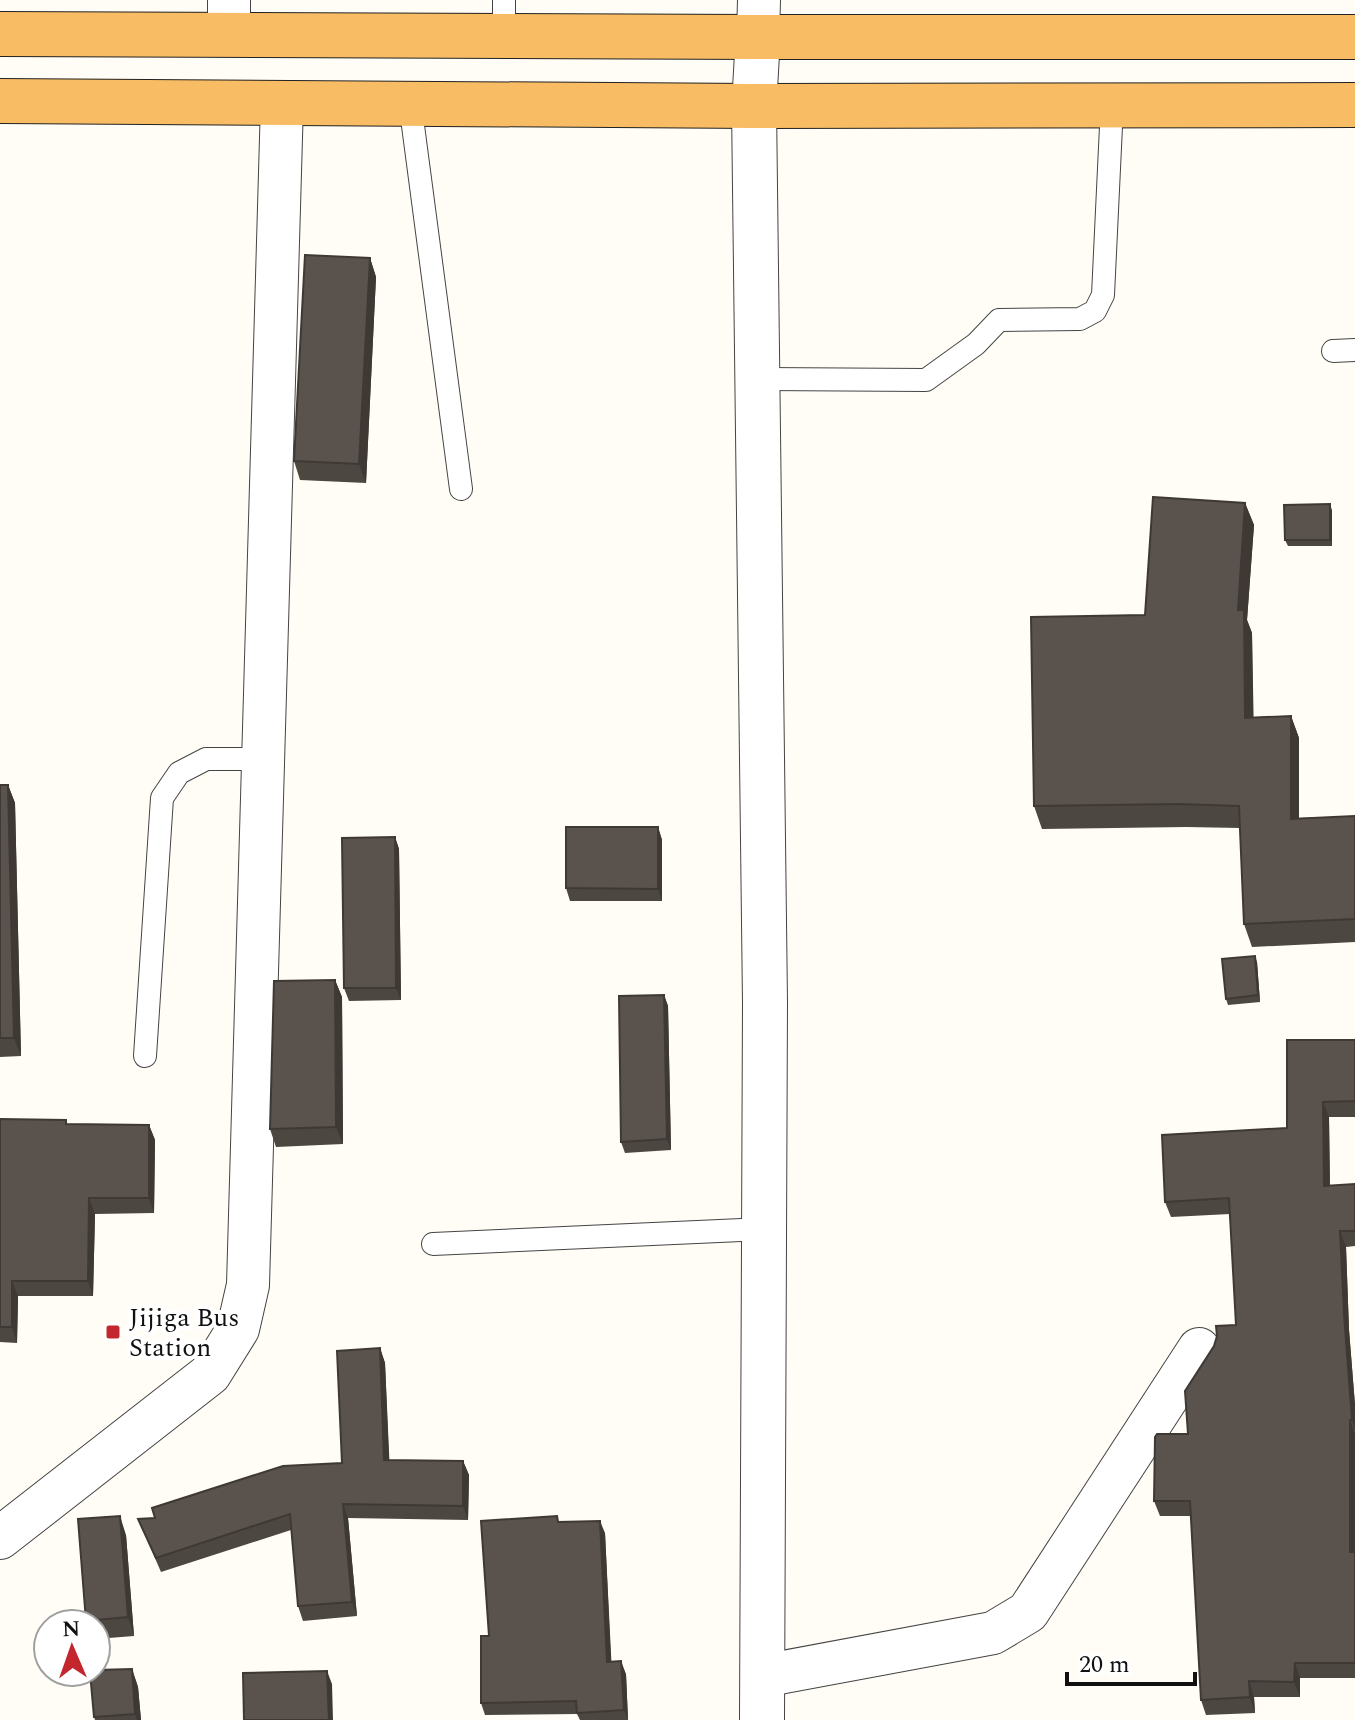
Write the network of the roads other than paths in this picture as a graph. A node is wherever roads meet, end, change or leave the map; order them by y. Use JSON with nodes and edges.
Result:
{"nodes":[{"id":1,"x":229,"y":17,"type":"edge"},
{"id":2,"x":504,"y":18,"type":"edge"},
{"id":3,"x":758,"y":18,"type":"edge"},
{"id":4,"x":0,"y":34,"type":"edge"},
{"id":5,"x":1355,"y":37,"type":"edge"},
{"id":6,"x":0,"y":101,"type":"edge"},
{"id":7,"x":282,"y":103,"type":"junction"},
{"id":8,"x":410,"y":103,"type":"junction"},
{"id":9,"x":1112,"y":105,"type":"junction"},
{"id":10,"x":1355,"y":105,"type":"edge"},
{"id":11,"x":754,"y":106,"type":"junction"},
{"id":12,"x":758,"y":379,"type":"junction"},
{"id":13,"x":461,"y":489,"type":"dead end"},
{"id":14,"x":263,"y":759,"type":"junction"},
{"id":15,"x":145,"y":1056,"type":"dead end"},
{"id":16,"x":764,"y":1229,"type":"junction"},
{"id":17,"x":433,"y":1244,"type":"dead end"},
{"id":18,"x":1199,"y":1349,"type":"dead end"},
{"id":19,"x":0,"y":1538,"type":"edge"},
{"id":20,"x":762,"y":1676,"type":"junction"},
{"id":21,"x":762,"y":1720,"type":"edge"}],
"edges":[{"from":1,"to":2,"type":"highway"},
{"from":1,"to":4,"type":"highway"},
{"from":2,"to":3,"type":"highway"},
{"from":3,"to":5,"type":"highway"},
{"from":3,"to":11,"type":"street"},
{"from":6,"to":7,"type":"highway"},
{"from":7,"to":8,"type":"highway"},
{"from":7,"to":14,"type":"street"},
{"from":8,"to":11,"type":"highway"},
{"from":8,"to":13,"type":"lane"},
{"from":9,"to":10,"type":"highway"},
{"from":9,"to":11,"type":"highway"},
{"from":9,"to":12,"type":"lane"},
{"from":11,"to":12,"type":"street"},
{"from":12,"to":16,"type":"street"},
{"from":14,"to":15,"type":"lane"},
{"from":14,"to":19,"type":"street"},
{"from":16,"to":17,"type":"lane"},
{"from":16,"to":20,"type":"street"},
{"from":18,"to":20,"type":"street"},
{"from":20,"to":21,"type":"street"}]}
